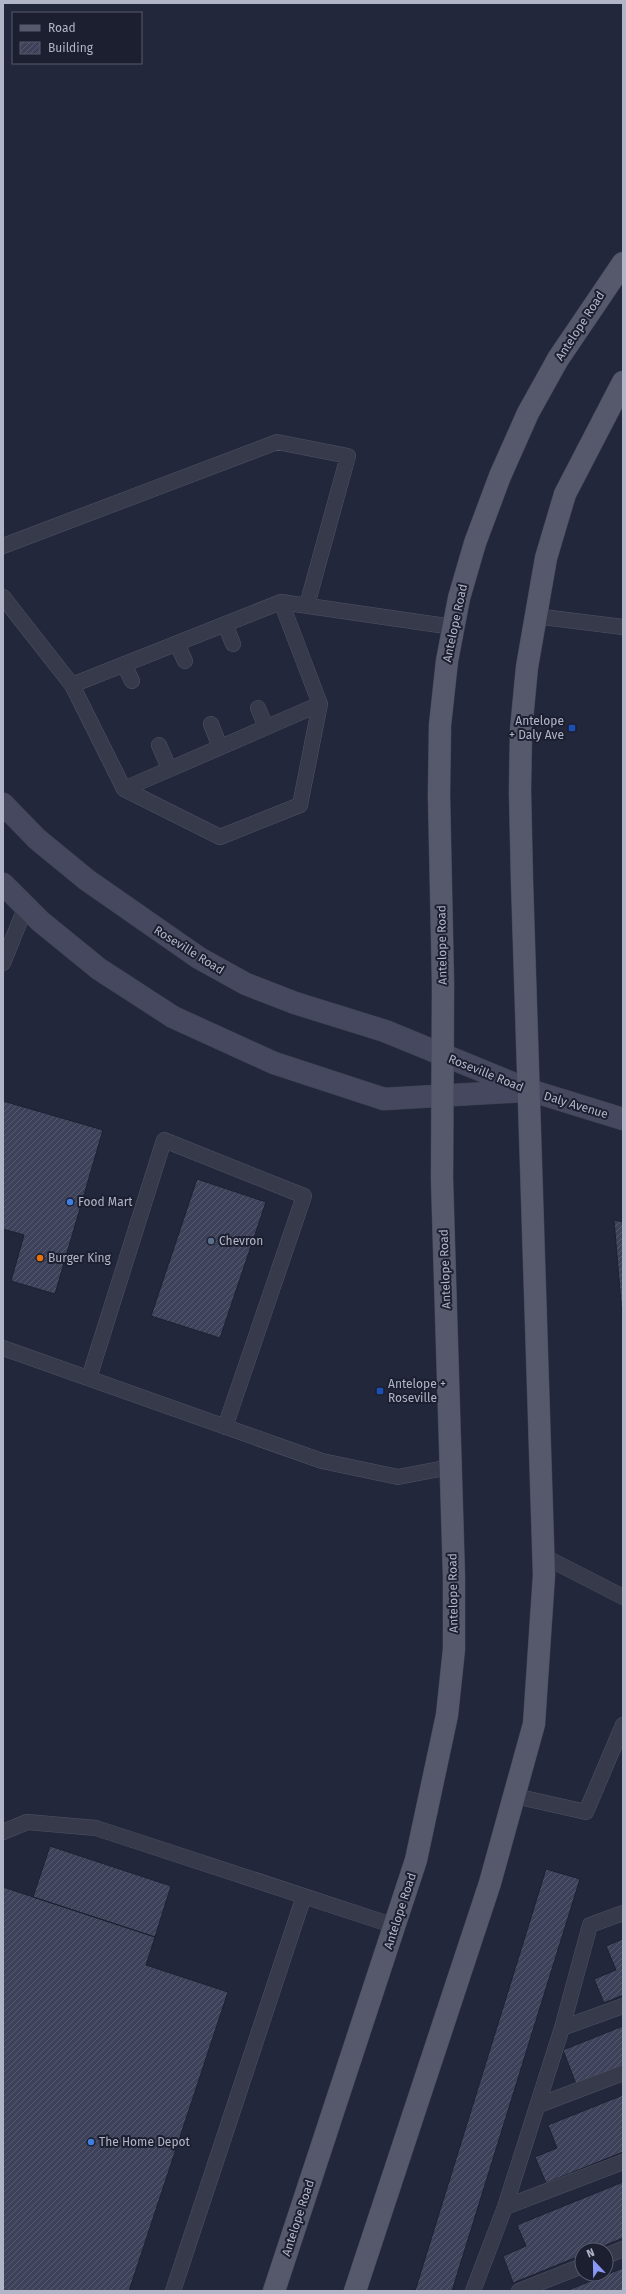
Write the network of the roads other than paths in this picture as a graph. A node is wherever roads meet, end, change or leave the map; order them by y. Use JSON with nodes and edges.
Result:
{"nodes":[{"id":1,"x":623,"y":262,"type":"edge"},
{"id":2,"x":623,"y":382,"type":"edge"},
{"id":3,"x":3,"y":546,"type":"edge"},
{"id":4,"x":3,"y":596,"type":"edge"},
{"id":5,"x":281,"y":602,"type":"junction"},
{"id":6,"x":307,"y":606,"type":"junction"},
{"id":7,"x":535,"y":616,"type":"junction"},
{"id":8,"x":225,"y":624,"type":"junction"},
{"id":9,"x":453,"y":627,"type":"junction"},
{"id":10,"x":623,"y":627,"type":"edge"},
{"id":11,"x":177,"y":644,"type":"junction"},
{"id":12,"x":233,"y":644,"type":"dead end"},
{"id":13,"x":184,"y":661,"type":"dead end"},
{"id":14,"x":124,"y":664,"type":"junction"},
{"id":15,"x":132,"y":681,"type":"dead end"},
{"id":16,"x":72,"y":685,"type":"junction"},
{"id":17,"x":320,"y":704,"type":"junction"},
{"id":18,"x":258,"y":708,"type":"dead end"},
{"id":19,"x":211,"y":724,"type":"dead end"},
{"id":20,"x":266,"y":728,"type":"junction"},
{"id":21,"x":159,"y":745,"type":"dead end"},
{"id":22,"x":220,"y":747,"type":"junction"},
{"id":23,"x":169,"y":768,"type":"junction"},
{"id":24,"x":124,"y":789,"type":"junction"},
{"id":25,"x":3,"y":804,"type":"edge"},
{"id":26,"x":3,"y":884,"type":"edge"},
{"id":27,"x":26,"y":906,"type":"junction"},
{"id":28,"x":3,"y":963,"type":"edge"},
{"id":29,"x":443,"y":1055,"type":"junction"},
{"id":30,"x":529,"y":1090,"type":"junction"},
{"id":31,"x":443,"y":1095,"type":"junction"},
{"id":32,"x":623,"y":1119,"type":"edge"},
{"id":33,"x":3,"y":1348,"type":"edge"},
{"id":34,"x":89,"y":1378,"type":"junction"},
{"id":35,"x":225,"y":1427,"type":"junction"},
{"id":36,"x":450,"y":1467,"type":"junction"},
{"id":37,"x":543,"y":1556,"type":"junction"},
{"id":38,"x":621,"y":1592,"type":"edge"},
{"id":39,"x":623,"y":1725,"type":"edge"},
{"id":40,"x":515,"y":1796,"type":"junction"},
{"id":41,"x":3,"y":1832,"type":"edge"},
{"id":42,"x":304,"y":1896,"type":"junction"},
{"id":43,"x":623,"y":1913,"type":"edge"},
{"id":44,"x":395,"y":1926,"type":"junction"},
{"id":45,"x":623,"y":2006,"type":"edge"},
{"id":46,"x":562,"y":2028,"type":"junction"},
{"id":47,"x":623,"y":2073,"type":"edge"},
{"id":48,"x":539,"y":2105,"type":"junction"},
{"id":49,"x":623,"y":2162,"type":"edge"},
{"id":50,"x":505,"y":2207,"type":"junction"},
{"id":51,"x":574,"y":2269,"type":"edge"},
{"id":52,"x":173,"y":2291,"type":"edge"},
{"id":53,"x":274,"y":2291,"type":"edge"},
{"id":54,"x":355,"y":2291,"type":"edge"},
{"id":55,"x":474,"y":2291,"type":"edge"},
{"id":56,"x":519,"y":2291,"type":"edge"}],
"edges":[{"from":1,"to":9,"type":"main road","name":"Antelope Road"},
{"from":2,"to":7,"type":"main road"},
{"from":3,"to":6,"type":"lane"},
{"from":4,"to":16,"type":"lane"},
{"from":5,"to":6,"type":"lane"},
{"from":5,"to":8,"type":"lane"},
{"from":5,"to":17,"type":"lane"},
{"from":6,"to":9,"type":"lane"},
{"from":7,"to":10,"type":"lane"},
{"from":7,"to":30,"type":"main road"},
{"from":8,"to":11,"type":"lane"},
{"from":8,"to":12,"type":"lane"},
{"from":9,"to":29,"type":"main road","name":"Antelope Road"},
{"from":11,"to":13,"type":"lane"},
{"from":11,"to":14,"type":"lane"},
{"from":14,"to":15,"type":"lane"},
{"from":14,"to":16,"type":"lane"},
{"from":16,"to":24,"type":"lane"},
{"from":17,"to":20,"type":"lane"},
{"from":17,"to":24,"type":"lane"},
{"from":18,"to":20,"type":"lane"},
{"from":19,"to":22,"type":"lane"},
{"from":20,"to":22,"type":"lane"},
{"from":21,"to":23,"type":"lane"},
{"from":22,"to":23,"type":"lane"},
{"from":23,"to":24,"type":"lane"},
{"from":25,"to":29,"type":"main road","name":"Roseville Road"},
{"from":26,"to":27,"type":"main road","name":"Roseville Road"},
{"from":27,"to":28,"type":"lane"},
{"from":27,"to":31,"type":"main road","name":"Roseville Road"},
{"from":29,"to":30,"type":"main road","name":"Roseville Road"},
{"from":29,"to":31,"type":"main road","name":"Antelope Road"},
{"from":30,"to":31,"type":"main road","name":"Roseville Road"},
{"from":30,"to":32,"type":"main road","name":"Daly Avenue"},
{"from":30,"to":37,"type":"main road"},
{"from":31,"to":36,"type":"main road","name":"Antelope Road"},
{"from":33,"to":34,"type":"lane"},
{"from":34,"to":35,"type":"lane"},
{"from":34,"to":35,"type":"lane"},
{"from":35,"to":36,"type":"lane"},
{"from":36,"to":44,"type":"main road","name":"Antelope Road"},
{"from":37,"to":38,"type":"lane"},
{"from":37,"to":40,"type":"main road"},
{"from":39,"to":40,"type":"lane"},
{"from":40,"to":54,"type":"main road"},
{"from":41,"to":42,"type":"lane"},
{"from":42,"to":44,"type":"lane"},
{"from":42,"to":52,"type":"lane"},
{"from":43,"to":46,"type":"lane"},
{"from":44,"to":53,"type":"main road","name":"Antelope Road"},
{"from":45,"to":46,"type":"lane"},
{"from":46,"to":48,"type":"lane"},
{"from":47,"to":48,"type":"lane"},
{"from":48,"to":50,"type":"lane"},
{"from":49,"to":50,"type":"lane"},
{"from":50,"to":55,"type":"lane"},
{"from":51,"to":56,"type":"lane"}]}
